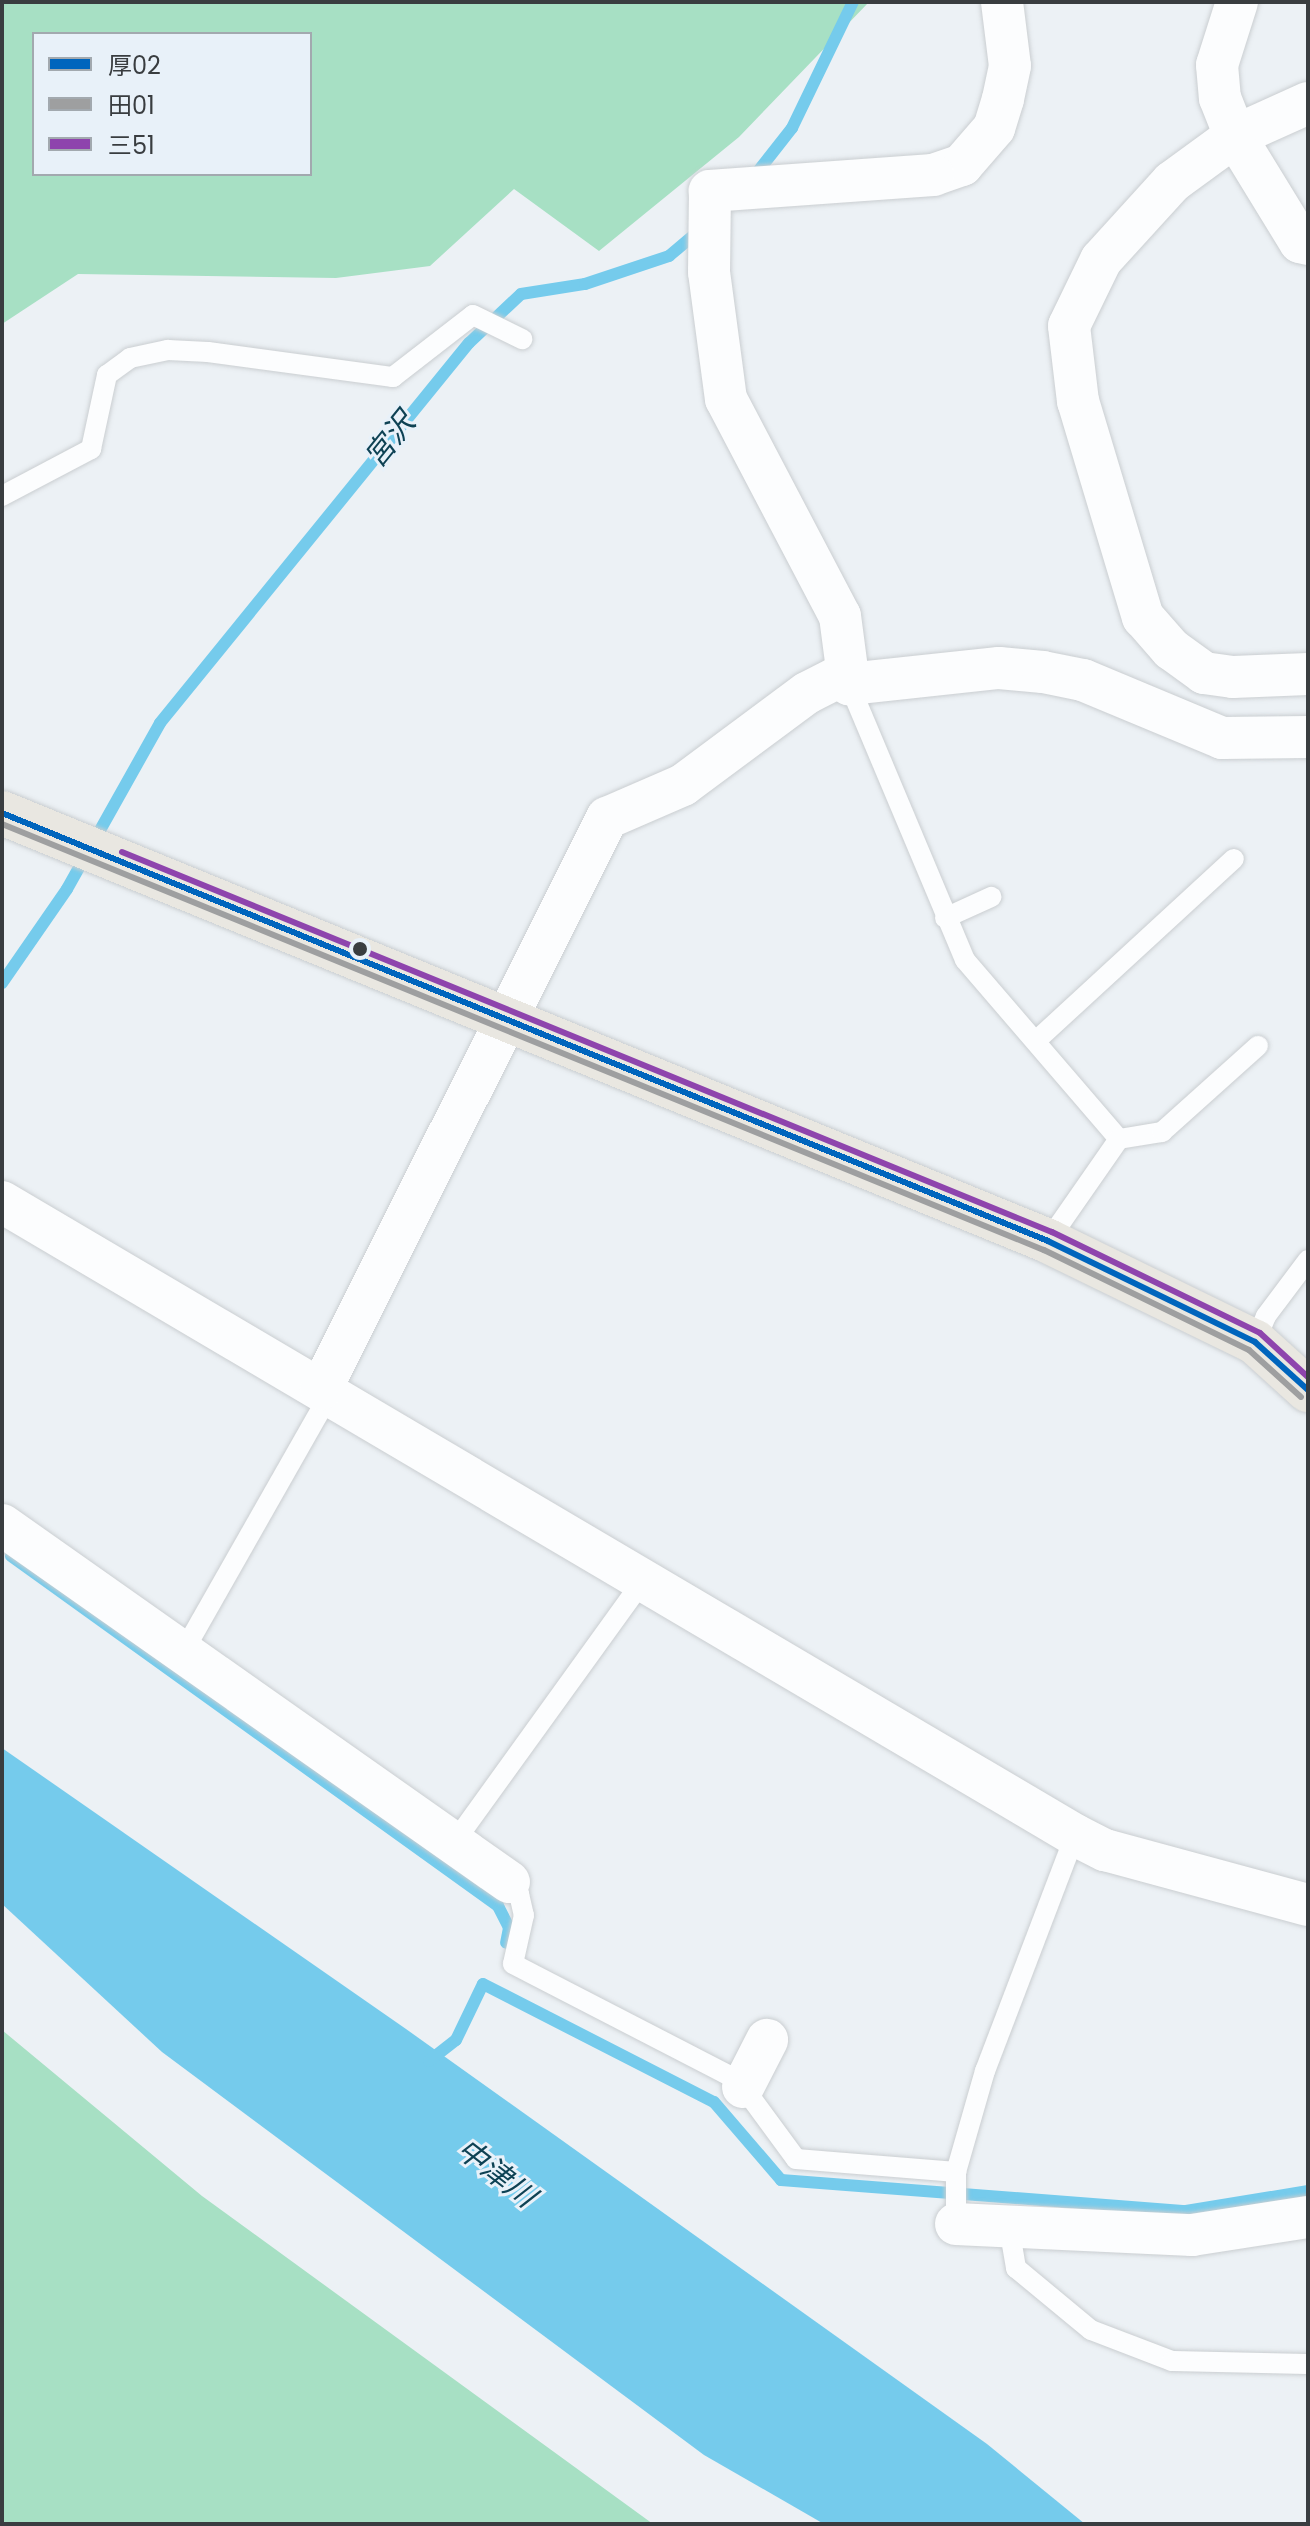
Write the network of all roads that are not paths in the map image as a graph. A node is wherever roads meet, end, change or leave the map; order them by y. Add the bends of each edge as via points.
1 (1002, 2) edge
2 (1237, 2) edge
3 (1308, 103) edge
4 (1235, 136) junction
5 (1308, 244) edge
6 (522, 339) dead end
7 (2, 496) edge
8 (1308, 674) edge
9 (847, 678) junction
10 (1308, 737) edge
11 (2, 813) edge
12 (1234, 859) dead end
13 (991, 897) dead end
14 (945, 918) junction
15 (507, 1018) junction
16 (1038, 1039) junction
17 (1258, 1046) dead end
18 (1119, 1139) junction
19 (5, 1212) edge
20 (1048, 1241) junction
21 (1308, 1260) edge
22 (1255, 1342) junction
23 (1308, 1390) edge
24 (326, 1391) junction
25 (2, 1525) edge
26 (646, 1585) junction
27 (182, 1654) junction
28 (1075, 1835) junction
29 (453, 1844) junction
30 (509, 1882) joint
31 (1308, 1905) edge
32 (767, 2040) dead end
33 (743, 2087) junction
34 (956, 2172) junction
35 (1308, 2217) edge
36 (956, 2224) joint
37 (1009, 2227) junction
38 (1308, 2364) edge

1 - 9 street via 1010,66 1003,99 994,128 962,165 933,175 710,191 709,272 726,399 804,557 840,616
2 - 4 street via 1217,65 1220,98
3 - 4 street
4 - 5 street via 1300,242
4 - 8 street via 1172,182 1101,260 1069,326 1069,351 1078,401 1143,617 1171,649 1204,673
6 - 7 lane via 473,315 393,377 208,352 168,350 130,358 107,375 91,449
9 - 10 street via 999,668 1043,672 1083,680 1222,738
9 - 14 lane
9 - 15 street via 807,693 683,785 607,818
11 - 15 main road
12 - 16 lane
13 - 14 lane
14 - 16 lane via 965,960
15 - 20 main road
15 - 24 street
16 - 18 lane
17 - 18 lane via 1162,1132
18 - 20 lane
19 - 24 street
20 - 22 main road
21 - 22 lane via 1266,1316
22 - 23 main road
24 - 26 street
24 - 27 lane
25 - 27 street
26 - 28 street
26 - 29 lane via 634,1593
27 - 29 street
28 - 31 street via 1105,1850
28 - 34 lane via 985,2071
29 - 30 street
30 - 33 lane via 519,1894 524,1915 513,1964
32 - 33 street
33 - 34 lane via 796,2159
34 - 36 lane
35 - 37 street via 1192,2235
36 - 37 street
37 - 38 lane via 1016,2268 1091,2330 1172,2361

